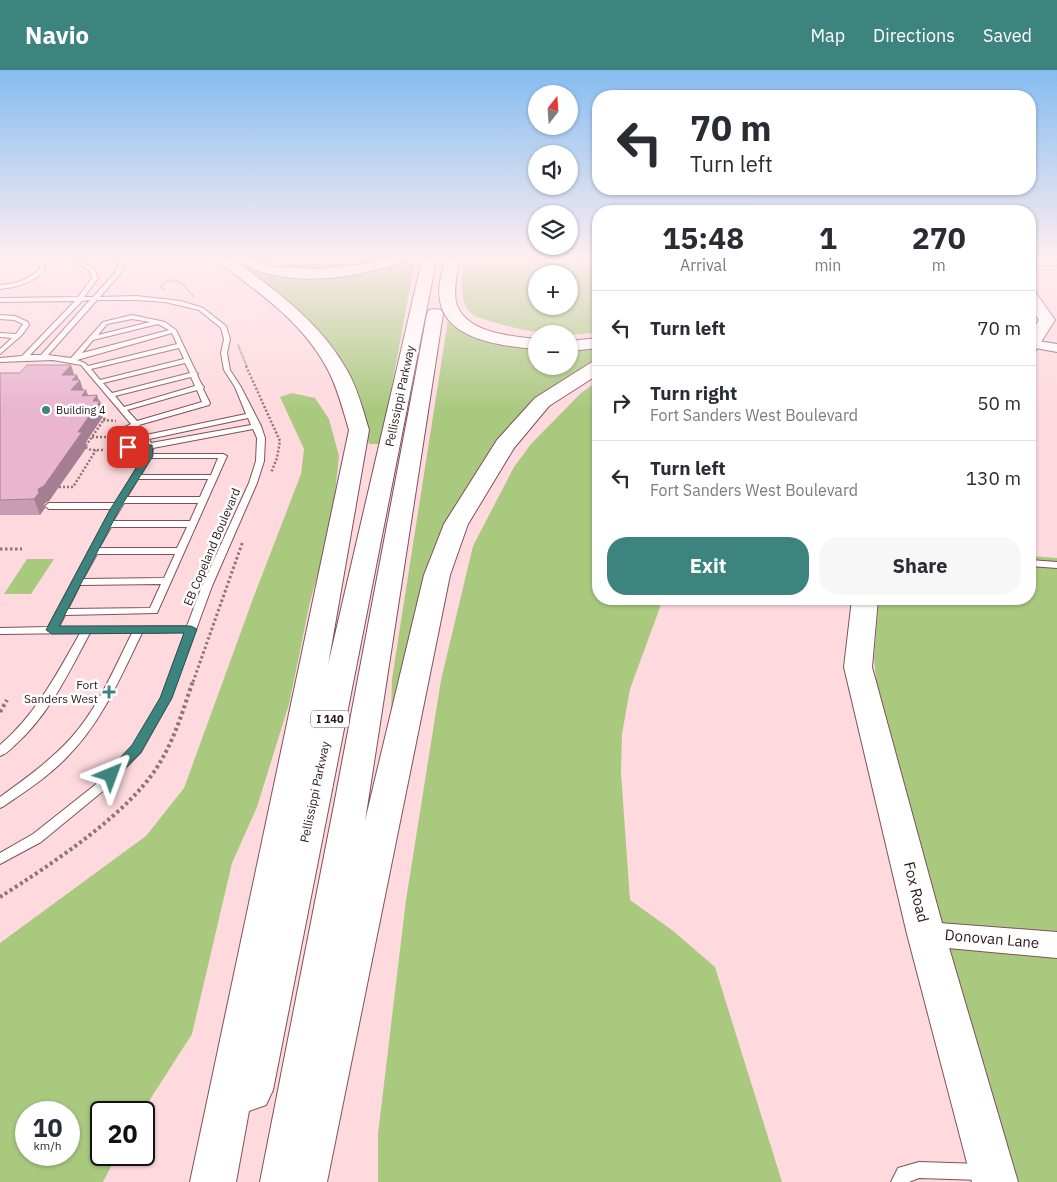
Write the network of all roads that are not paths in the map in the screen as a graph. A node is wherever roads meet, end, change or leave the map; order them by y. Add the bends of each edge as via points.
1 (72, 308) edge
2 (89, 308) edge
3 (197, 308) edge
4 (288, 308) edge
5 (419, 308) edge
6 (437, 308) edge
7 (451, 308) edge
8 (1036, 308) edge
9 (0, 317) edge
10 (158, 322) junction
11 (174, 331) junction
12 (0, 334) edge
13 (18, 336) junction
14 (1036, 336) edge
15 (91, 339) junction
16 (528, 343) edge
17 (592, 344) edge
18 (181, 345) junction
19 (578, 345) edge
20 (1036, 345) edge
21 (1057, 348) edge
22 (0, 352) edge
23 (24, 358) junction
24 (42, 358) junction
25 (74, 358) junction
26 (0, 360) edge
27 (188, 360) junction
28 (86, 368) junction
29 (592, 370) edge
30 (195, 374) junction
31 (99, 382) junction
32 (201, 387) junction
33 (111, 396) junction
34 (123, 409) junction
35 (251, 415) junction
36 (135, 424) junction
37 (257, 426) junction
38 (145, 438) junction
39 (149, 451) junction
40 (135, 477) junction
41 (214, 477) junction
42 (204, 500) junction
43 (119, 503) junction
44 (49, 506) dead end
45 (108, 524) junction
46 (193, 524) junction
47 (93, 551) junction
48 (182, 551) junction
49 (1036, 563) edge
50 (1057, 565) edge
51 (168, 581) junction
52 (77, 582) junction
53 (864, 605) edge
54 (62, 612) junction
55 (191, 629) junction
56 (52, 630) junction
57 (87, 630) junction
58 (138, 630) junction
59 (0, 631) edge
60 (0, 752) edge
61 (0, 803) edge
62 (0, 860) edge
63 (926, 934) junction
64 (1057, 944) edge
65 (993, 1177) edge
66 (213, 1182) edge
67 (232, 1182) edge
68 (283, 1182) edge
69 (304, 1182) edge
70 (900, 1182) edge

1 - 23 lane
2 - 24 lane
3 - 35 lane, EB Copeland Boulevard via 224,327 227,370
4 - 66 main road via 325,347 338,367 354,407 359,430
5 - 67 main road, Pellissippi Parkway / I 140
6 - 68 main road, Pellissippi Parkway / I 140
7 - 16 main road via 462,322 479,332 503,340
8 - 14 main road via 1047,320
9 - 13 lane via 26,323
10 - 11 lane
10 - 15 lane
10 - 15 lane via 132,317 105,323
11 - 18 lane
11 - 25 lane
12 - 13 lane
13 - 22 lane
15 - 25 lane
17 - 19 main road
18 - 27 lane
18 - 28 lane
20 - 21 street
23 - 24 lane
23 - 26 lane
24 - 25 lane
25 - 28 lane
27 - 30 lane
27 - 31 lane
28 - 31 lane
29 - 69 main road via 542,402 505,445 456,524 437,575
30 - 32 lane
30 - 33 lane
31 - 33 lane
32 - 34 lane
32 - 36 lane via 206,403
33 - 34 lane
34 - 36 lane
35 - 37 lane, EB Copeland Boulevard
35 - 38 lane
36 - 38 lane
36 - 39 lane via 126,430 117,447
37 - 39 lane
37 - 55 lane, EB Copeland Boulevard via 261,438 260,461 253,483
38 - 39 lane
39 - 40 lane
39 - 41 lane via 223,456
40 - 41 lane
40 - 43 lane
41 - 42 lane
42 - 43 lane
42 - 46 lane
43 - 44 lane
43 - 45 lane
45 - 46 lane
45 - 47 lane
46 - 48 lane
47 - 48 lane
47 - 52 lane
48 - 51 lane
49 - 50 lane
51 - 52 lane
51 - 54 lane via 154,611
52 - 54 lane
53 - 63 main road, Fox Road via 858,667
54 - 56 lane
55 - 58 lane
55 - 62 lane, EB Copeland Boulevard via 166,698 137,749 98,788 38,838
56 - 57 lane
56 - 59 lane
57 - 58 lane
57 - 60 lane via 41,712
58 - 61 lane via 109,690 86,727 43,771
63 - 64 street, Donovan Lane
63 - 65 main road, Fox Road
65 - 70 lane via 919,1170 904,1174

